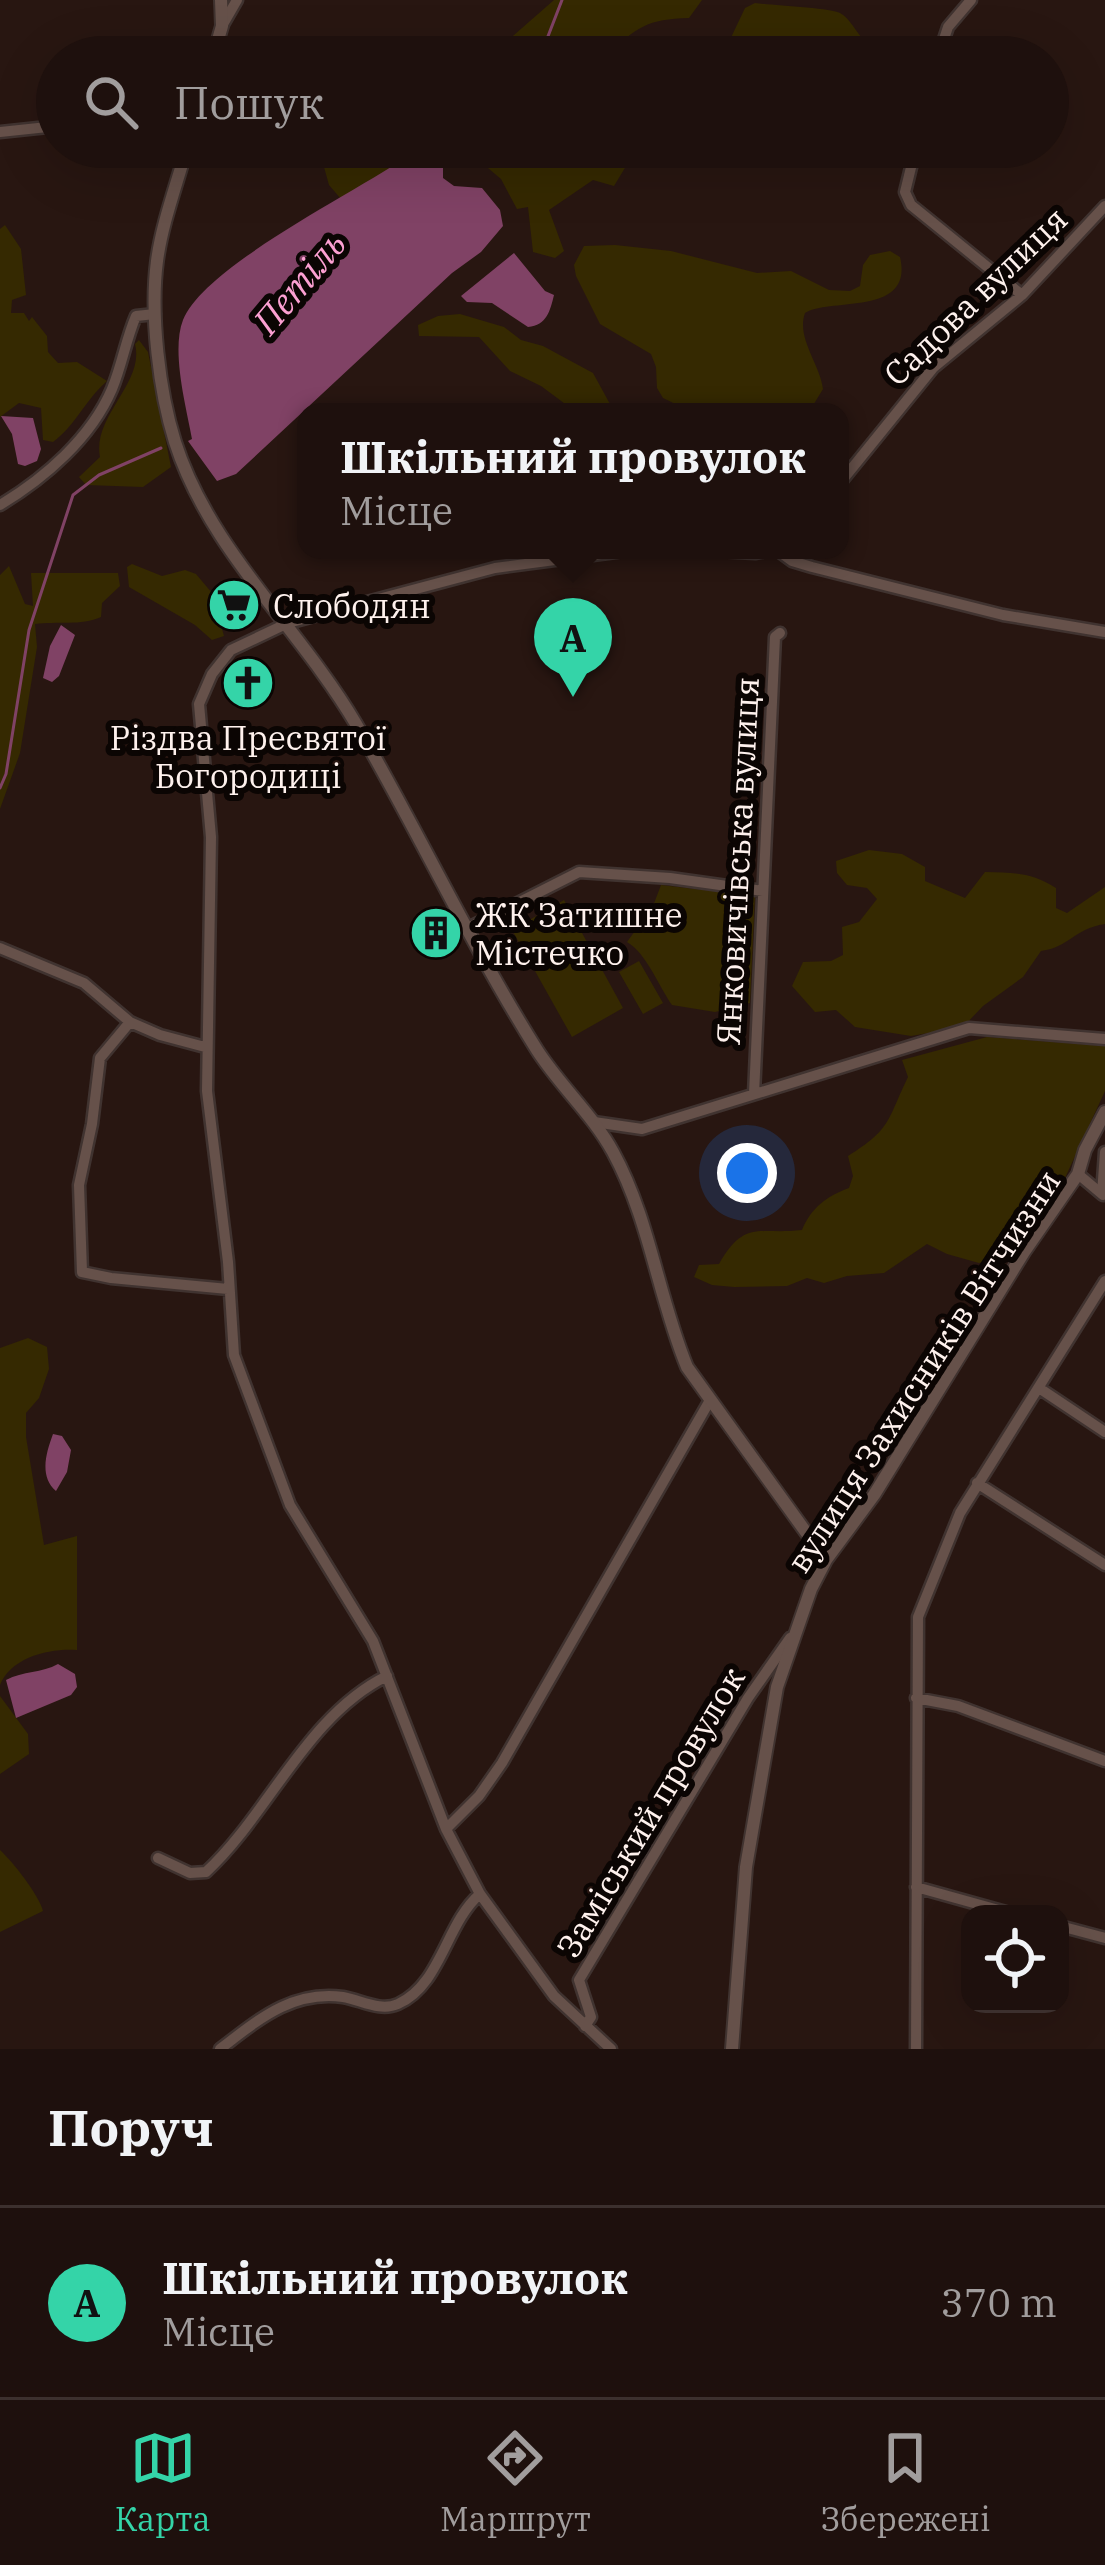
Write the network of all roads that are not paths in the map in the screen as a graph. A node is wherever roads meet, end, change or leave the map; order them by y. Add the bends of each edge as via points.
1 (221, 0) edge
2 (237, 0) edge
3 (971, 0) edge
4 (222, 26) junction
5 (219, 36) edge
6 (945, 36) edge
7 (36, 128) edge
8 (0, 131) edge
9 (182, 168) edge
10 (911, 168) edge
11 (1105, 206) edge
12 (1022, 295) junction
13 (155, 314) junction
14 (849, 472) edge
15 (0, 505) edge
16 (563, 559) edge
17 (788, 559) edge
18 (288, 623) junction
19 (1105, 632) edge
20 (780, 633) dead end
21 (763, 891) junction
22 (469, 928) junction
23 (0, 948) edge
24 (130, 1022) junction
25 (1105, 1040) edge
26 (206, 1047) junction
27 (754, 1094) junction
28 (1105, 1112) edge
29 (594, 1122) junction
30 (1105, 1153) edge
31 (1078, 1174) junction
32 (1104, 1196) edge
33 (1105, 1281) edge
34 (228, 1289) junction
35 (1039, 1388) junction
36 (709, 1402) junction
37 (1105, 1432) edge
38 (977, 1483) junction
39 (826, 1560) junction
40 (1105, 1565) edge
41 (795, 1631) junction
42 (387, 1676) junction
43 (916, 1698) junction
44 (1105, 1761) edge
45 (446, 1829) junction
46 (158, 1858) dead end
47 (916, 1887) junction
48 (480, 1894) junction
49 (981, 1905) edge
50 (1069, 1928) edge
51 (1105, 1938) edge
52 (585, 2026) junction
53 (220, 2049) edge
54 (610, 2049) edge
55 (731, 2049) edge
56 (916, 2049) edge

1 - 4 street
2 - 4 street
3 - 6 street
4 - 5 street
7 - 8 street
9 - 13 street via 157,260
10 - 12 street via 911,205
11 - 12 street, Садова вулиця
12 - 14 street, Садова вулиця via 933,368
13 - 15 street via 136,316 94,422 45,475
13 - 18 street via 176,444 233,559
16 - 18 street via 495,568
17 - 19 street via 1003,615
18 - 22 street via 355,723
18 - 26 street via 231,650 199,704 211,837
20 - 21 street, Янковичівська вулиця
21 - 22 street via 579,872
21 - 27 street, Янковичівська вулиця
22 - 29 street via 539,1053
23 - 24 street via 84,983
24 - 26 street
24 - 34 street via 100,1058 79,1185 82,1272
25 - 27 street via 969,1028
26 - 34 street
27 - 29 street via 643,1130
28 - 31 street
29 - 36 street via 650,1241 673,1334
30 - 32 street
31 - 32 street, вулиця Захисників Вітчизни
31 - 39 street, вулиця Захисників Вітчизни
33 - 35 street
34 - 42 street via 234,1355 263,1441
35 - 37 street
35 - 38 street
36 - 39 street
36 - 45 street via 502,1763
38 - 40 street
38 - 43 street via 918,1617
39 - 41 street, вулиця Захисників Вітчизни
41 - 52 street, Заміський провулок via 579,1980 591,2017
41 - 55 street, вулиця Захисників Вітчизни via 777,1687 746,1867
42 - 45 street
42 - 46 street via 349,1702 206,1872 190,1874
43 - 44 street
43 - 47 street
45 - 48 street
47 - 49 street
47 - 56 street
48 - 52 street
48 - 53 street via 430,1972 398,2004 342,1997 284,2003
50 - 51 street
52 - 54 street

